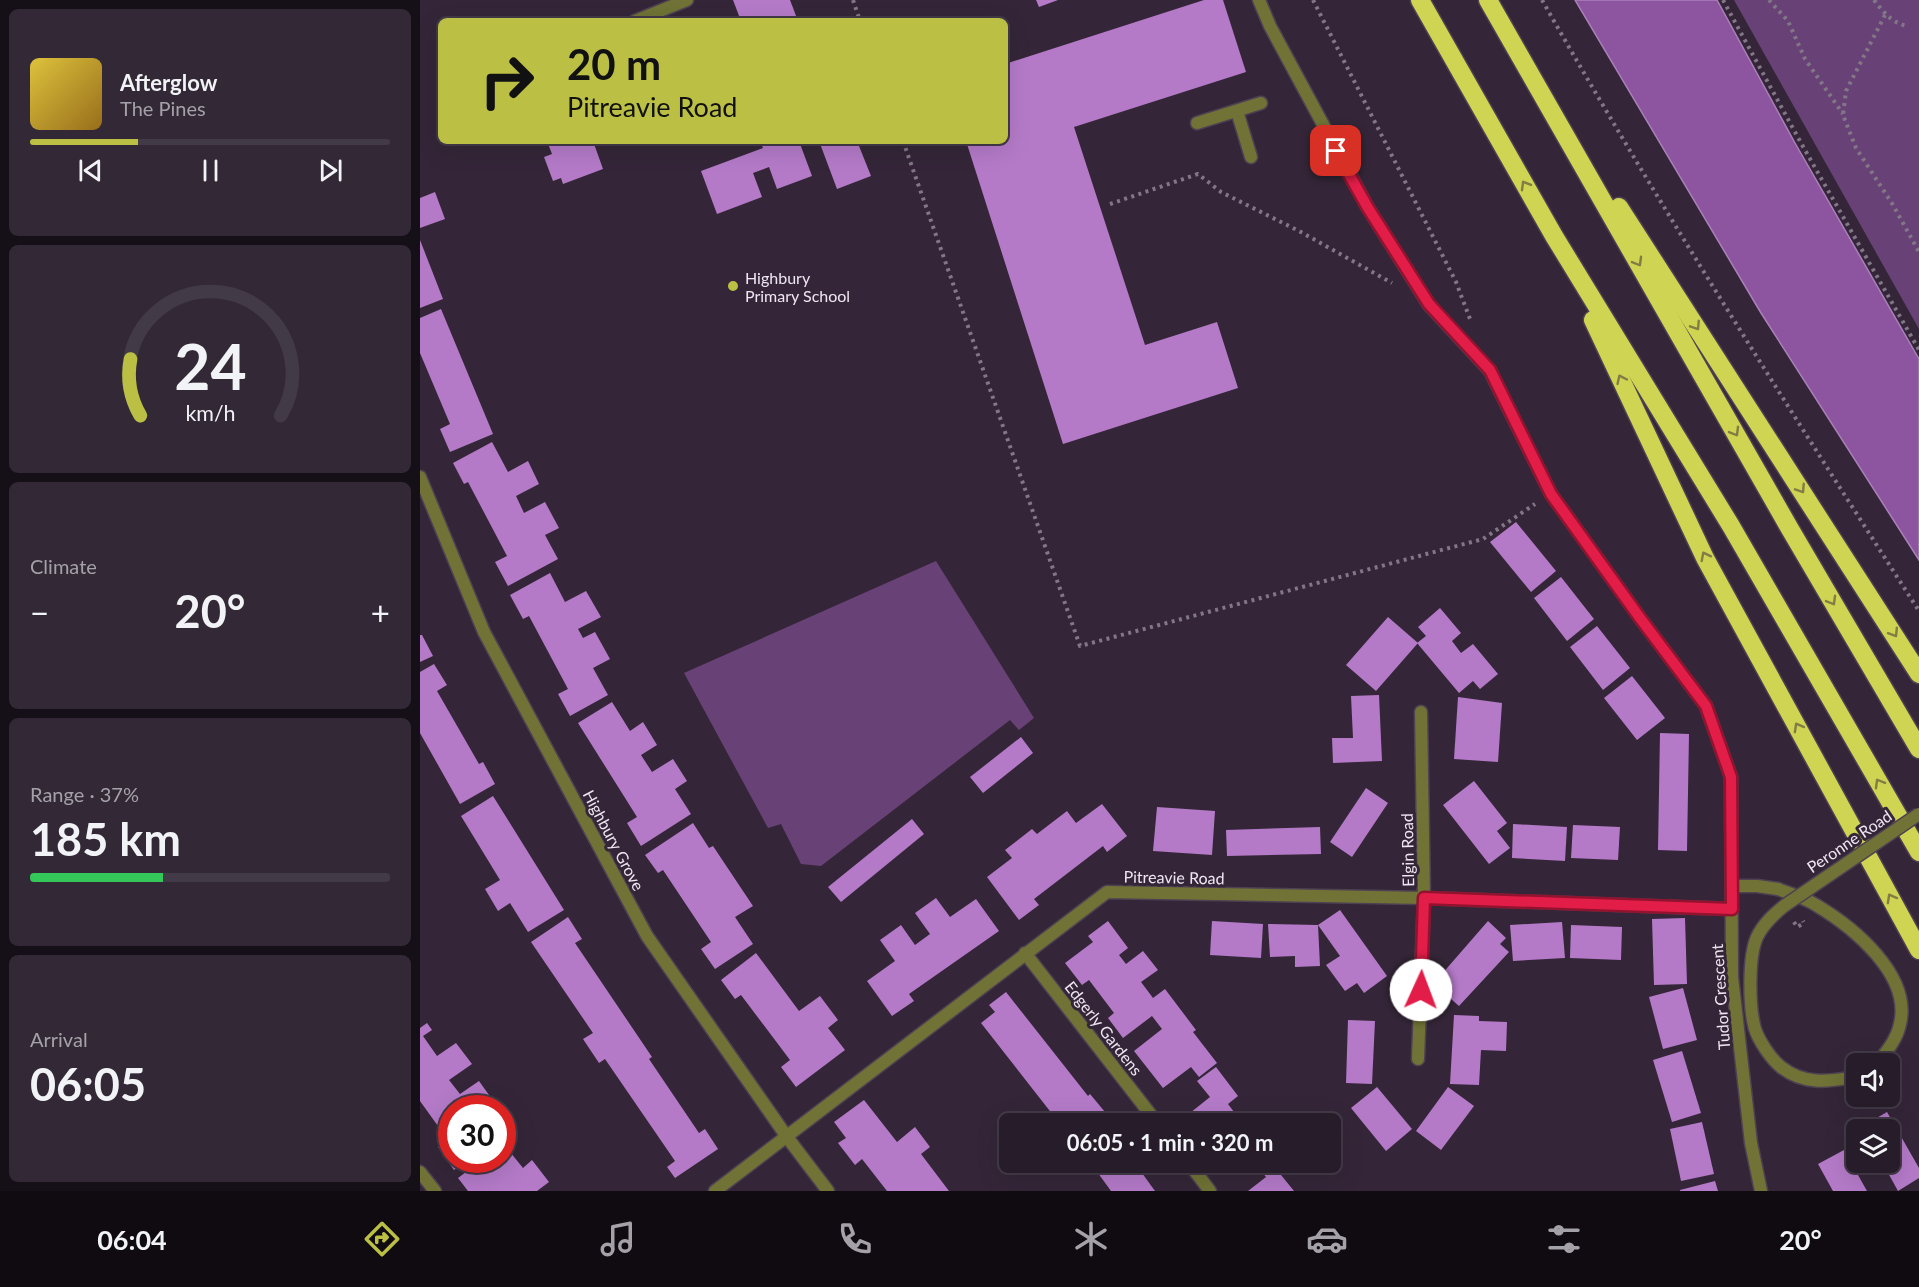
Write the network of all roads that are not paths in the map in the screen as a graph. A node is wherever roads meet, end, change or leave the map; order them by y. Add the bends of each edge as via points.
1 (687, 0) edge
2 (1259, 0) edge
3 (1420, 0) edge
4 (1488, 0) edge
5 (642, 18) edge
6 (1505, 29) junction
7 (1261, 103) dead end
8 (1237, 111) junction
9 (1197, 123) dead end
10 (1251, 157) dead end
11 (1554, 236) junction
12 (420, 477) edge
13 (1919, 674) edge
14 (1421, 712) dead end
15 (1919, 749) edge
16 (1919, 814) edge
17 (1919, 852) edge
18 (1733, 886) junction
19 (1424, 898) junction
20 (1732, 909) junction
21 (1919, 950) edge
22 (1025, 953) junction
23 (1885, 1053) edge
24 (1418, 1059) dead end
25 (1846, 1079) edge
26 (1149, 1113) edge
27 (787, 1137) junction
28 (420, 1172) edge
29 (1196, 1173) edge
30 (435, 1191) edge
31 (715, 1191) edge
32 (828, 1191) edge
33 (1210, 1191) edge
34 (1761, 1191) edge

1 - 5 street
2 - 18 street, Tudor Crescent via 1368,208 1429,304 1490,370 1551,494 1706,706 1731,777
11 -> 3 highway
4 - 6 highway
6 -> 13 highway
6 -> 15 highway
7 - 8 street
8 - 9 street
8 - 10 street
17 -> 11 highway via 1731,526
21 -> 11 highway via 1705,558
12 - 27 street, Highbury Grove via 484,632 646,936
14 - 19 street, Elgin Road
16 - 25 street, Peronne Road, bridge via 1784,906 1765,925 1753,951 1751,996 1755,1030 1769,1053 1782,1067 1813,1080
18 - 20 street, Tudor Crescent
18 - 23 street via 1778,889 1815,905 1870,946 1885,966 1902,1004 1901,1022
19 - 20 street, Pitreavie Road
19 - 22 street, Pitreavie Road via 1107,892
19 - 24 street, Elgin Road
20 - 34 street, Tudor Crescent via 1732,977 1751,1143
22 - 26 street, Edgerly Gardens
22 - 27 street, Pitreavie Road
27 - 31 street, Pitreavie Road
27 - 32 street, Highbury Grove
28 - 30 street
29 - 33 street

